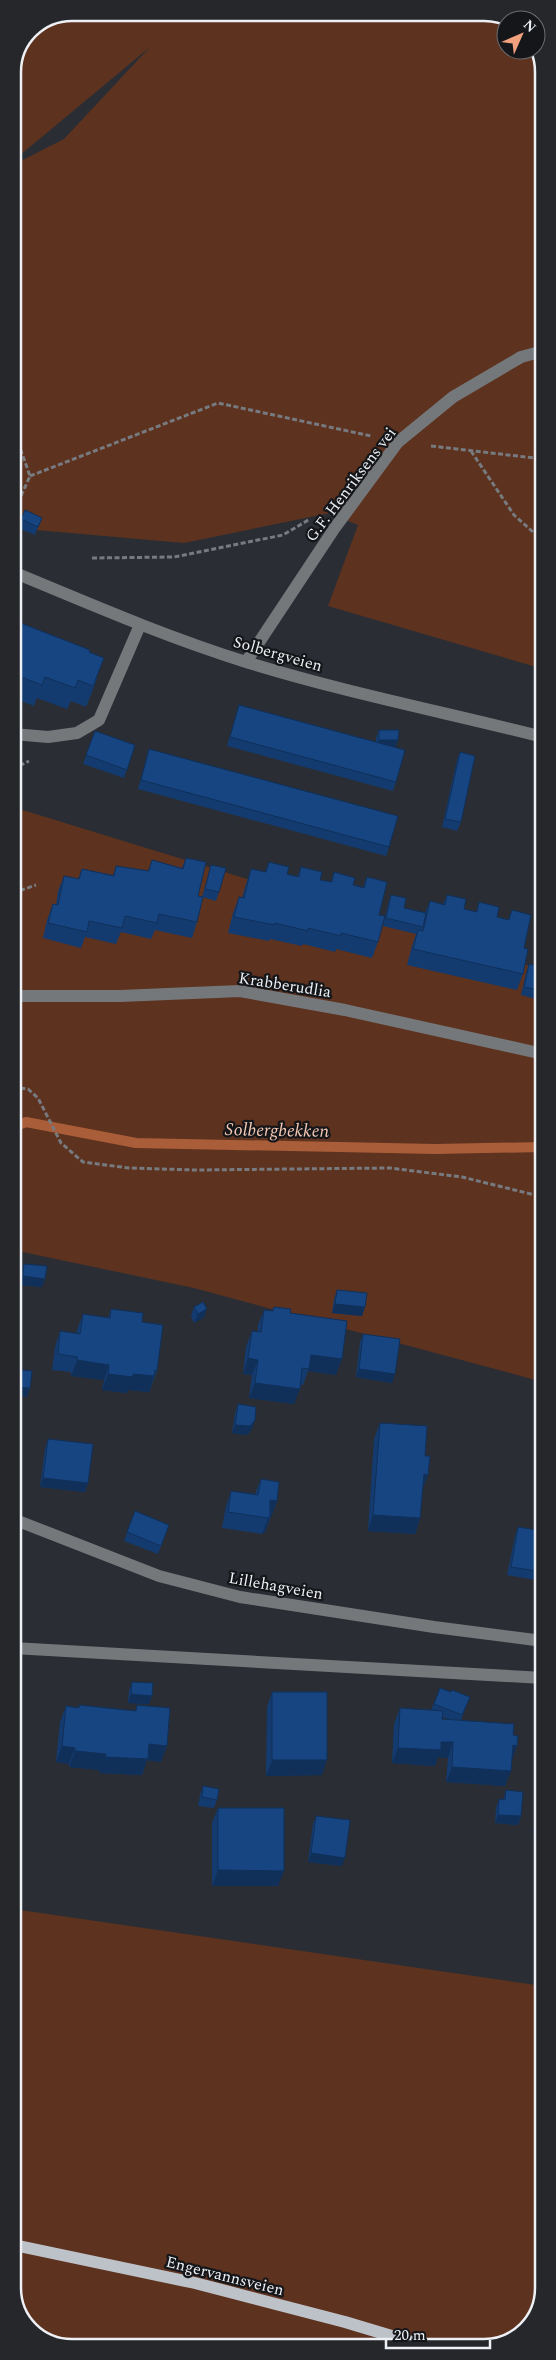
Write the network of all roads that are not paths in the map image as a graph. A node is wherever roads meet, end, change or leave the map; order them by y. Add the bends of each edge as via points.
1 (535, 353) edge
2 (21, 575) edge
3 (140, 625) junction
4 (246, 662) junction
5 (21, 735) edge
6 (535, 735) edge
7 (21, 996) edge
8 (535, 1052) edge
9 (21, 1522) edge
10 (535, 1640) edge
11 (21, 1648) edge
12 (535, 1678) edge
13 (21, 2246) edge
14 (402, 2339) edge

1 - 4 street, G.F. Henriksens vei via 521,357 453,397 398,442 334,529
2 - 3 street, Solbergveien
3 - 4 street, Solbergveien
3 - 5 street via 99,720 77,732 48,737
4 - 6 street, Solbergveien
7 - 8 street, Krabberudlia via 240,991 336,1008
9 - 10 street, Lillehagveien via 159,1576 240,1597 434,1628
11 - 12 street
13 - 14 main road, Engervannsveien via 195,2283

